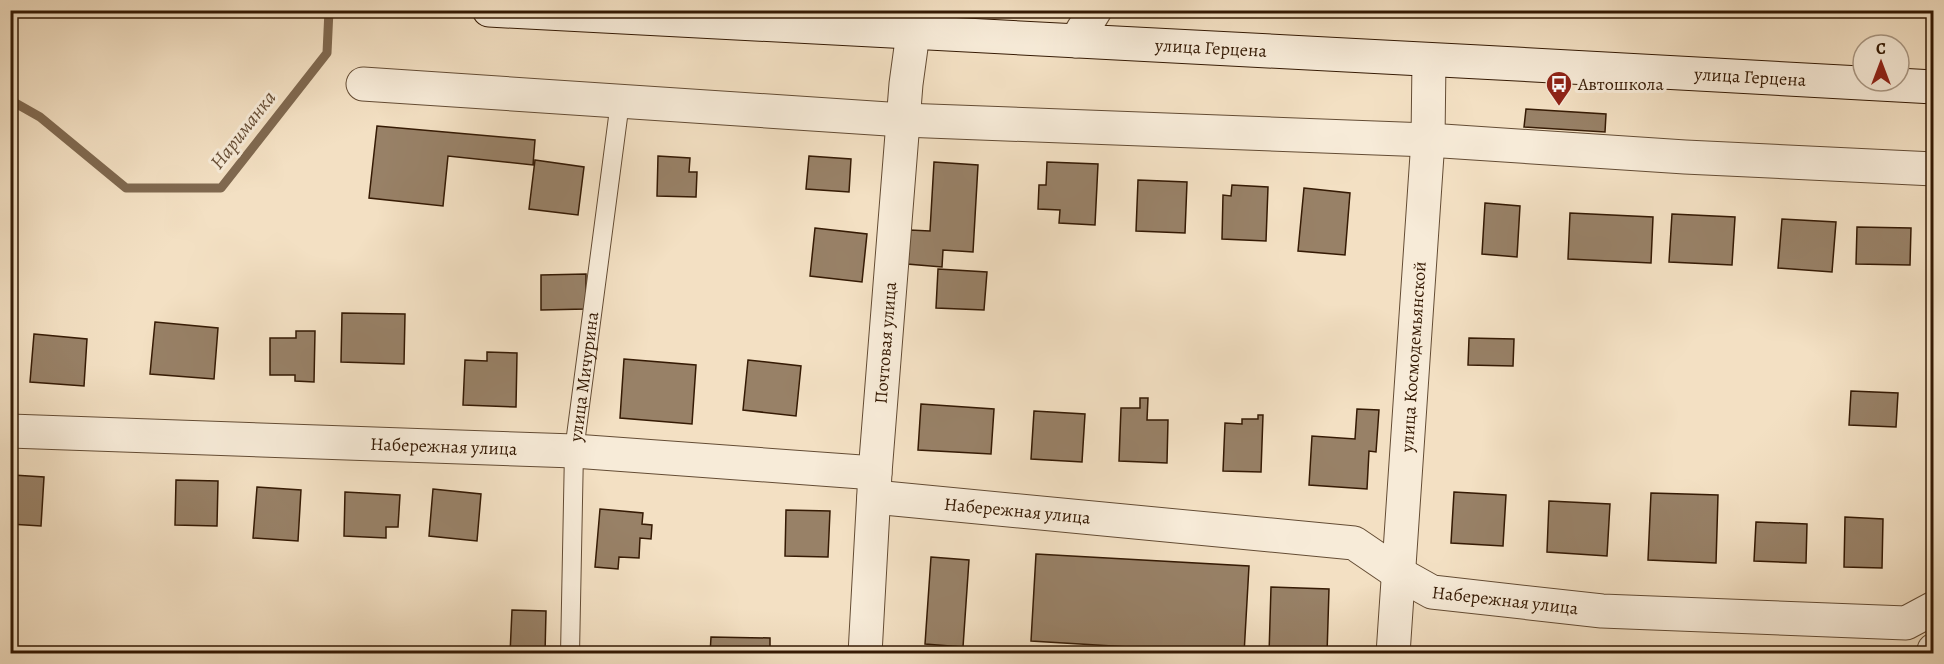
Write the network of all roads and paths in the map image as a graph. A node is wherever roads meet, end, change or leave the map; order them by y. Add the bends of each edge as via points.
1 (489, 10) edge
2 (1095, 10) edge
3 (913, 33) junction
4 (1076, 40) junction
5 (1429, 60) junction
6 (363, 84) dead end
7 (1934, 87) edge
8 (620, 102) junction
9 (903, 120) junction
10 (1428, 140) junction
11 (1931, 172) edge
12 (10, 431) edge
13 (574, 450) junction
14 (874, 485) junction
15 (1398, 573) junction
16 (1934, 608) edge
17 (570, 654) edge
18 (865, 654) edge
19 (1393, 654) edge

1 - 3 street, улица Герцена
2 - 4 street
3 - 4 street, улица Герцена
3 - 9 street, Почтовая улица
4 - 5 street, улица Герцена
5 - 7 street, улица Герцена
5 - 10 street, улица Космодемьянской
6 - 8 street
8 - 9 street
8 - 13 lane, улица Мичурина
9 - 10 street
9 - 14 street, Почтовая улица
10 - 11 street
10 - 15 street, улица Космодемьянской
12 - 13 street, Набережная улица
13 - 14 street, Набережная улица
13 - 17 lane, улица Мичурина
14 - 15 street, Набережная улица via 1354,543
14 - 18 street, Почтовая улица
15 - 16 street, Набережная улица via 1432,592 1602,611 1906,623
15 - 19 street, улица Космодемьянской

